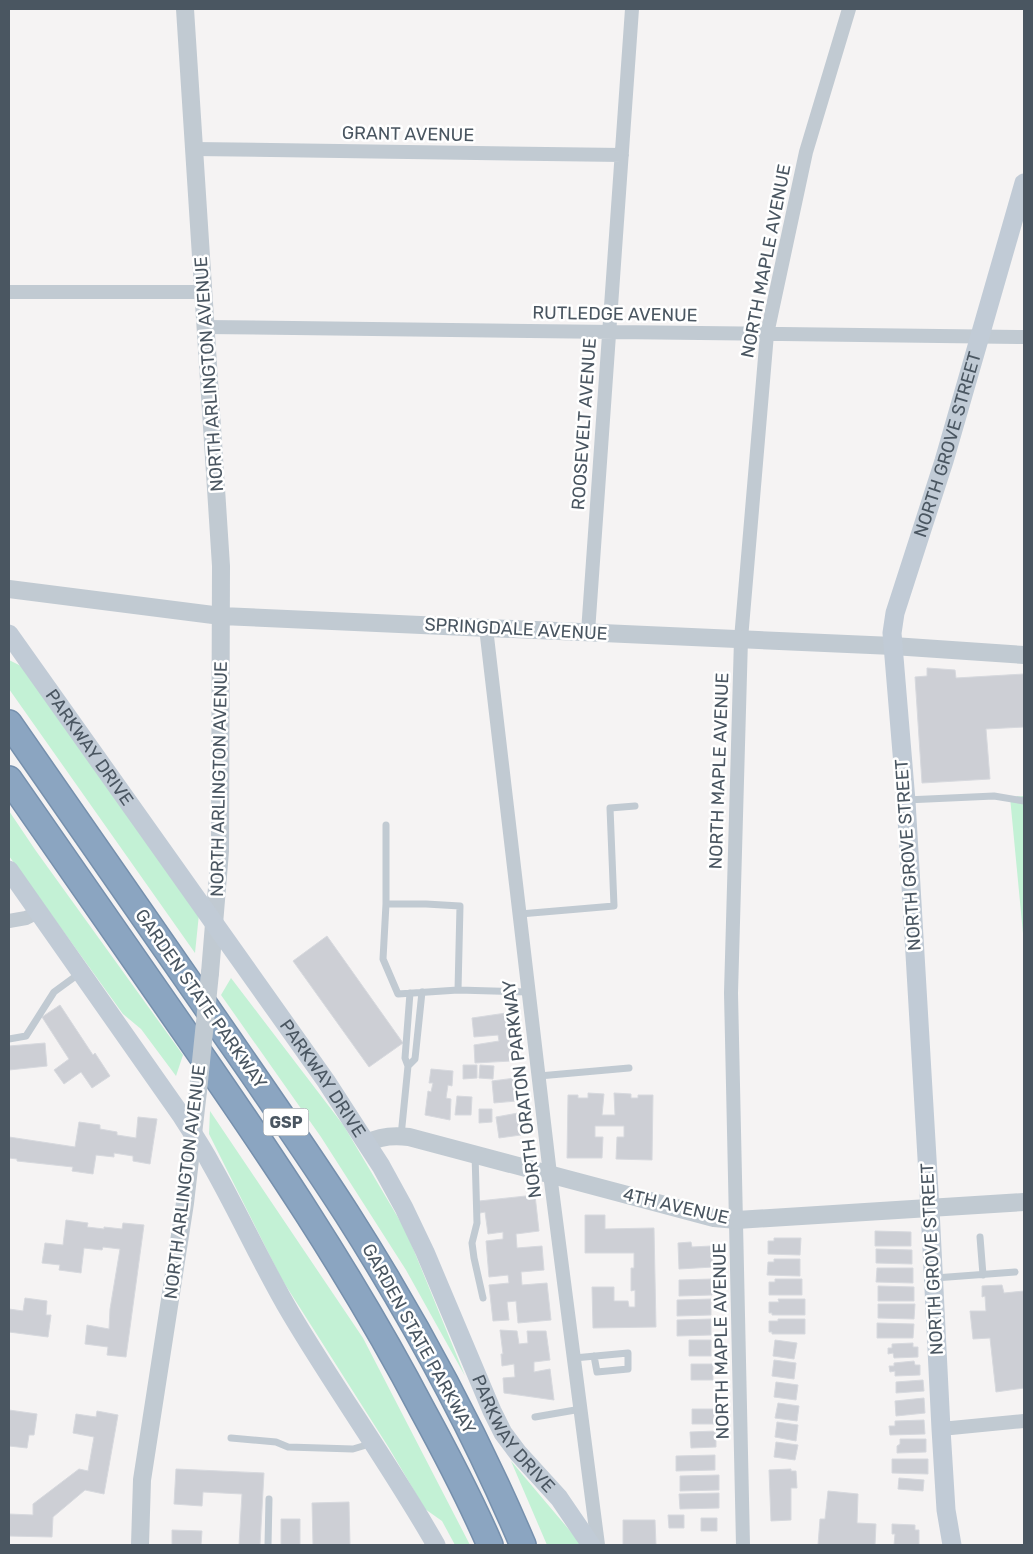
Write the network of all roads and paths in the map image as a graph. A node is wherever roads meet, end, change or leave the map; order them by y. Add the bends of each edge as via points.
1 (185, 9) edge
2 (632, 9) edge
3 (849, 9) edge
4 (194, 149) junction
5 (622, 155) junction
6 (1024, 183) edge
7 (1019, 217) edge
8 (9, 292) edge
9 (203, 292) junction
10 (206, 327) junction
11 (609, 333) junction
12 (767, 334) junction
13 (981, 336) junction
14 (1024, 337) edge
15 (9, 589) edge
16 (221, 616) junction
17 (486, 628) junction
18 (588, 632) junction
19 (9, 634) edge
20 (741, 639) junction
21 (893, 646) junction
22 (1024, 654) edge
23 (9, 723) edge
24 (9, 779) edge
25 (906, 800) junction
26 (1024, 801) edge
27 (635, 806) dead end
28 (386, 825) dead end
29 (9, 870) edge
30 (386, 904) junction
31 (38, 912) junction
32 (520, 914) junction
33 (9, 921) edge
34 (215, 926) junction
35 (81, 972) junction
36 (458, 990) junction
37 (422, 992) junction
38 (529, 992) junction
39 (410, 993) junction
40 (9, 1040) edge
41 (408, 1066) junction
42 (629, 1068) dead end
43 (539, 1076) junction
44 (193, 1135) junction
45 (401, 1136) junction
46 (367, 1143) junction
47 (475, 1154) junction
48 (550, 1174) junction
49 (1024, 1202) edge
50 (930, 1209) junction
51 (737, 1220) junction
52 (980, 1237) dead end
53 (1015, 1272) dead end
54 (983, 1275) junction
55 (934, 1278) junction
56 (483, 1298) dead end
57 (594, 1356) junction
58 (574, 1358) junction
59 (581, 1409) junction
60 (535, 1417) dead end
61 (1024, 1422) edge
62 (941, 1429) junction
63 (231, 1438) dead end
64 (373, 1443) junction
65 (269, 1499) dead end
66 (140, 1545) edge
67 (268, 1545) edge
68 (436, 1545) edge
69 (490, 1545) edge
70 (523, 1545) edge
71 (592, 1545) edge
72 (598, 1545) edge
73 (743, 1545) edge
74 (952, 1545) edge

1 - 4 street, NORTH ARLINGTON AVENUE
2 - 5 street, ROOSEVELT AVENUE
3 - 12 street, NORTH MAPLE AVENUE via 806,152
4 - 5 street, GRANT AVENUE
4 - 9 street, NORTH ARLINGTON AVENUE
5 - 11 street, ROOSEVELT AVENUE
6 - 7 main road, NORTH GROVE STREET
7 - 13 main road, NORTH GROVE STREET
8 - 9 street
9 - 10 street, NORTH ARLINGTON AVENUE
10 - 11 street, RUTLEDGE AVENUE
10 - 16 street, NORTH ARLINGTON AVENUE via 220,543
11 - 12 street, RUTLEDGE AVENUE
11 - 18 street, ROOSEVELT AVENUE
12 - 13 street, RUTLEDGE AVENUE
12 - 20 street, NORTH MAPLE AVENUE
13 - 14 street, RUTLEDGE AVENUE
13 - 21 main road, NORTH GROVE STREET via 895,613
15 - 16 street, SPRINGDALE AVENUE
16 - 17 street, SPRINGDALE AVENUE
16 - 34 street, NORTH ARLINGTON AVENUE via 220,851
17 - 18 street, SPRINGDALE AVENUE
17 - 32 street, NORTH ORATON PARKWAY
18 - 20 street, SPRINGDALE AVENUE
19 - 34 main road, PARKWAY DRIVE
20 - 21 street, SPRINGDALE AVENUE
20 - 51 street, NORTH MAPLE AVENUE via 731,982
21 - 22 street, SPRINGDALE AVENUE
21 - 25 main road, NORTH GROVE STREET
23 - 70 highway, GARDEN STATE PARKWAY / GSP via 355,1226 454,1399
24 - 69 highway, GARDEN STATE PARKWAY / GSP via 320,1231 409,1384
25 - 26 lane via 994,796
25 - 50 main road, NORTH GROVE STREET
27 - 32 lane via 610,808 614,906
28 - 30 lane
29 - 31 main road
30 - 36 lane via 460,906
30 - 39 lane via 383,959 398,994
31 - 33 street
31 - 35 main road
32 - 38 street, NORTH ORATON PARKWAY
34 - 44 street, NORTH ARLINGTON AVENUE, bridge
34 - 46 main road, PARKWAY DRIVE
35 - 40 lane via 54,992 26,1036
35 - 44 main road
36 - 37 lane
36 - 38 lane
37 - 39 lane
37 - 41 lane via 415,1059
38 - 43 street, NORTH ORATON PARKWAY
39 - 41 lane via 405,1058
41 - 45 lane
42 - 43 lane
43 - 48 street, NORTH ORATON PARKWAY
44 - 64 main road via 287,1307
44 - 66 street, NORTH ARLINGTON AVENUE via 186,1203 144,1464
45 - 46 street, 4TH AVENUE via 383,1137
45 - 47 street, 4TH AVENUE
46 - 71 main road, PARKWAY DRIVE via 411,1223 503,1433 559,1498
47 - 48 street, 4TH AVENUE
47 - 56 lane via 477,1223 472,1243
48 - 51 street, 4TH AVENUE via 714,1218
48 - 58 street, NORTH ORATON PARKWAY
49 - 50 street, 4TH AVENUE
50 - 51 street, 4TH AVENUE
50 - 55 main road, NORTH GROVE STREET
51 - 73 street, NORTH MAPLE AVENUE
52 - 54 lane
53 - 54 lane
54 - 55 lane
55 - 62 main road, NORTH GROVE STREET
57 - 57 lane via 628,1353 628,1369 597,1372
57 - 58 lane
58 - 59 street, NORTH ORATON PARKWAY
59 - 60 lane
59 - 72 street, NORTH ORATON PARKWAY
61 - 62 street
62 - 74 main road, NORTH GROVE STREET via 946,1510
63 - 64 lane via 276,1442 288,1448 353,1449
64 - 68 main road
65 - 67 lane

